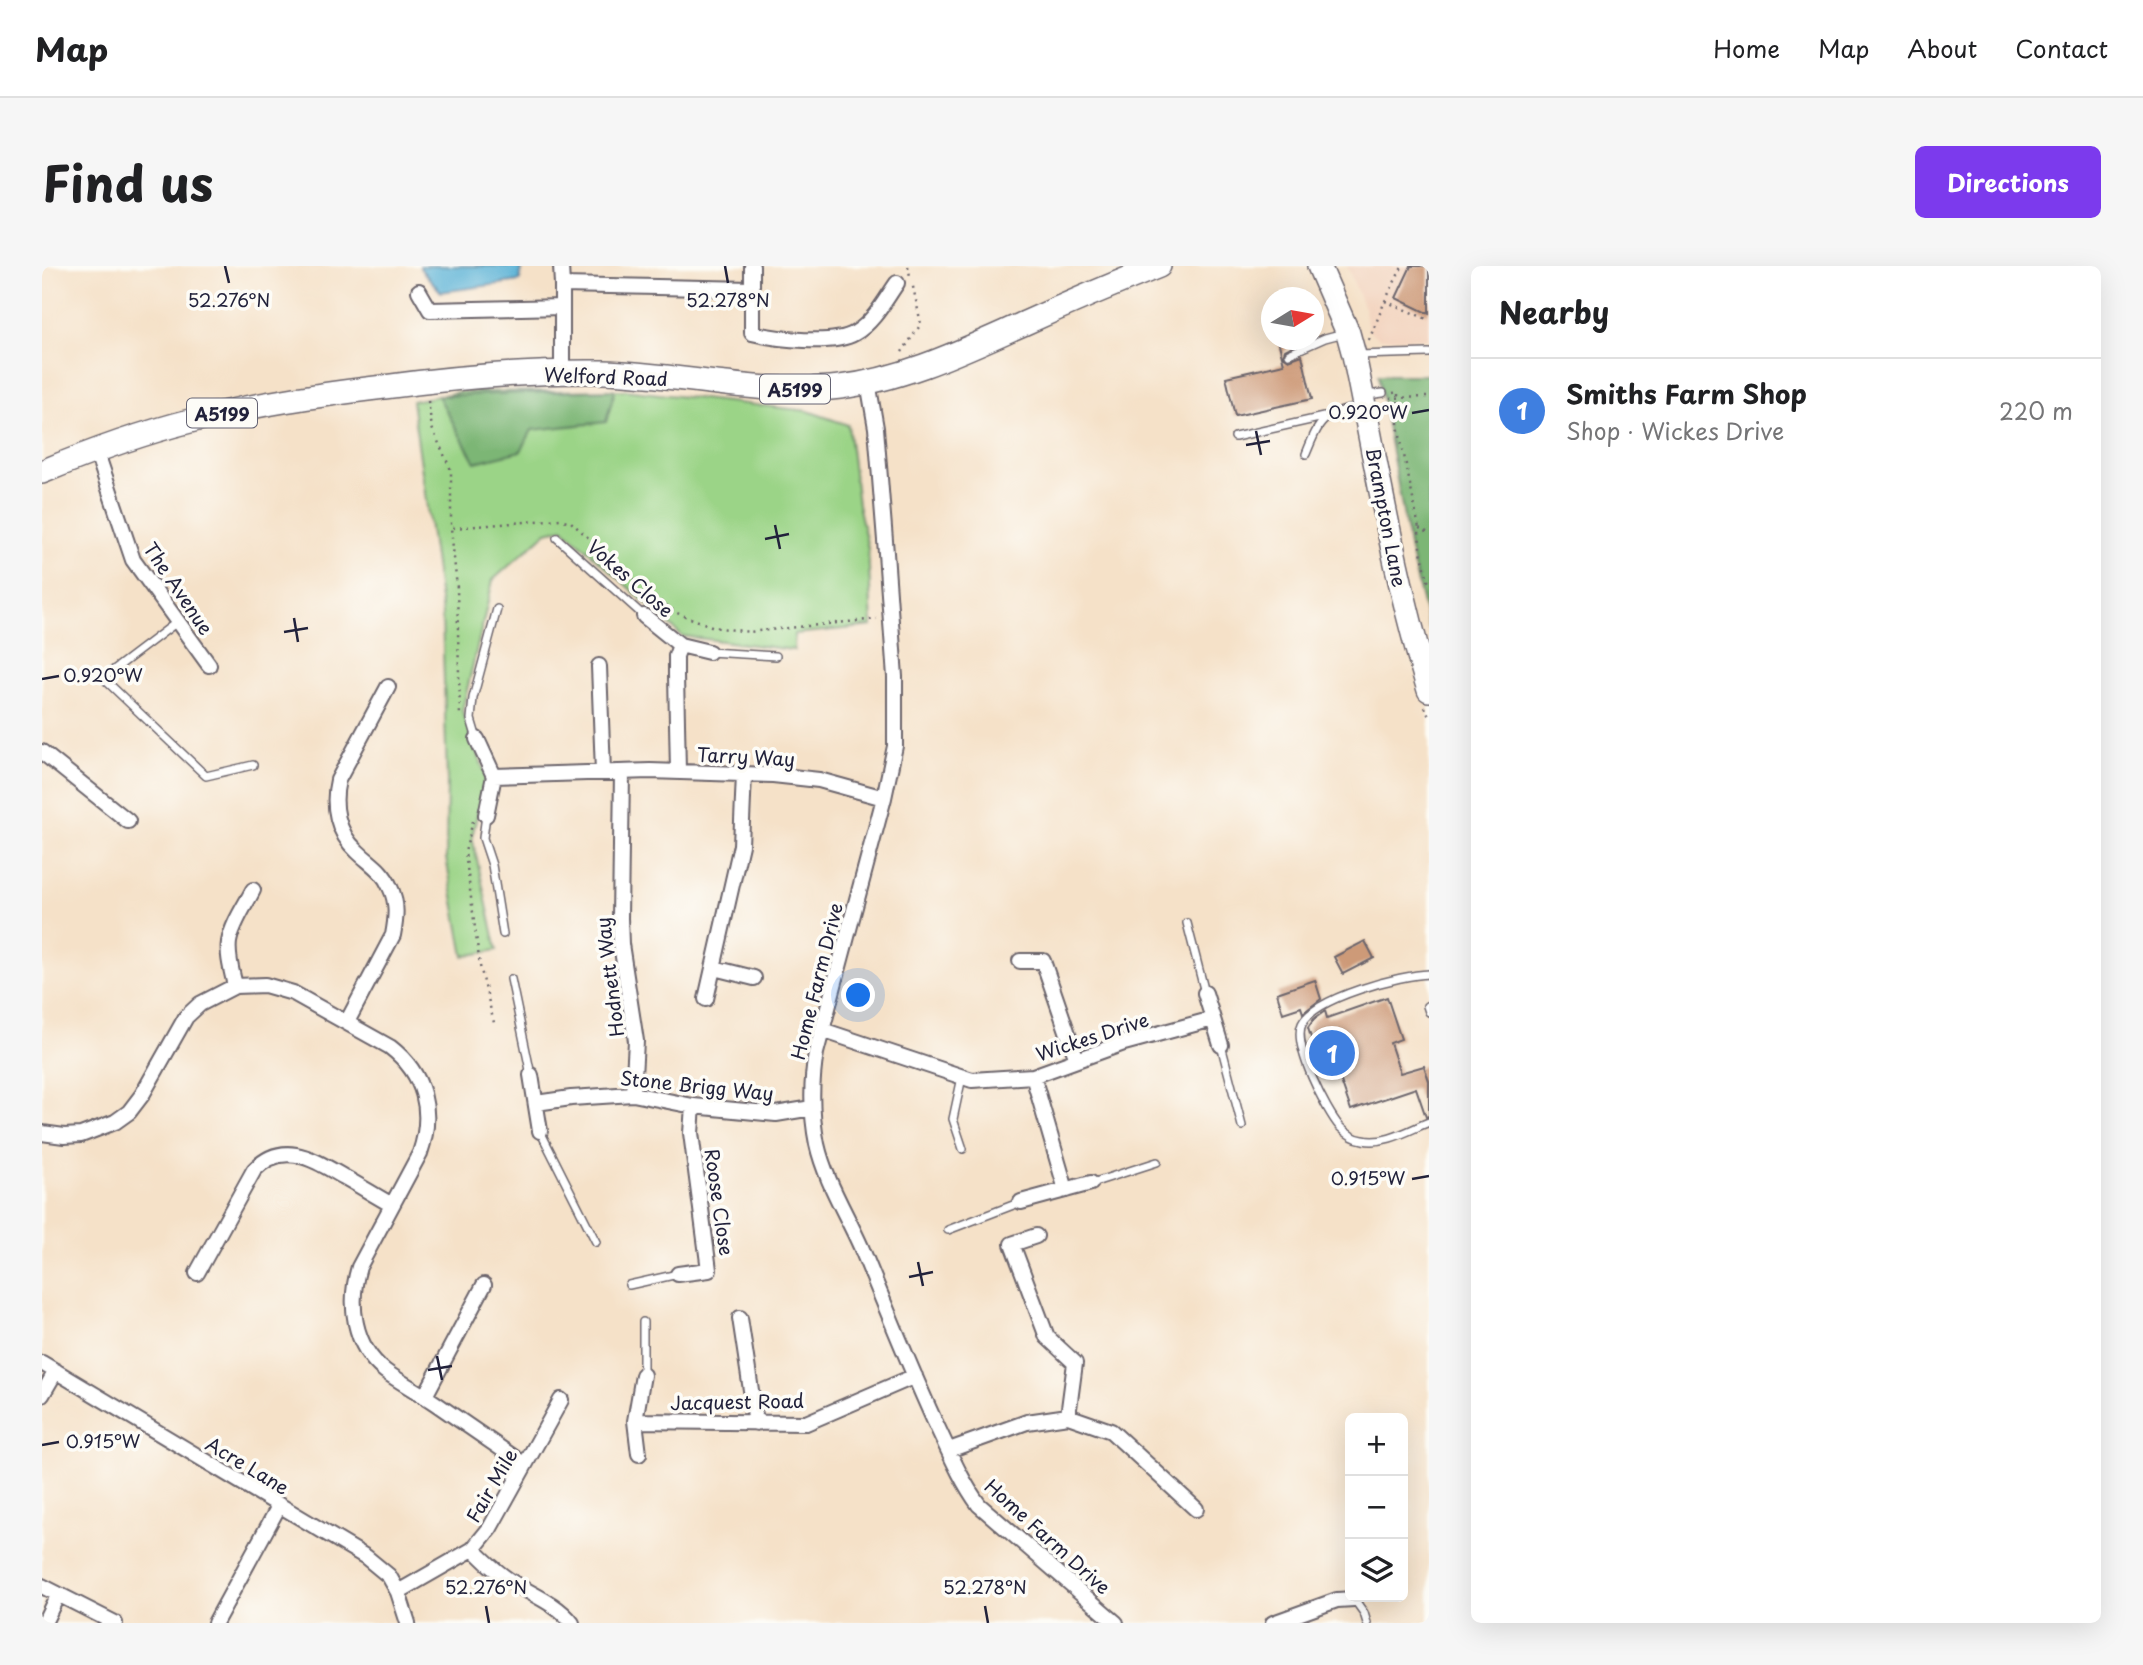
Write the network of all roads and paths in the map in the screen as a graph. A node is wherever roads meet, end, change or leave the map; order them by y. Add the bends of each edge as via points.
1 (561, 266) edge
2 (752, 266) edge
3 (908, 266) edge
4 (1159, 266) edge
5 (1320, 266) edge
6 (1402, 267) edge
7 (897, 283) dead end
8 (562, 285) junction
9 (752, 289) junction
10 (419, 290) dead end
11 (1385, 301) junction
12 (562, 307) junction
13 (1429, 320) edge
14 (1357, 342) junction
15 (902, 352) dead end
16 (1429, 353) edge
17 (1289, 354) dead end
18 (562, 372) junction
19 (868, 382) junction
20 (1429, 397) edge
21 (1373, 398) junction
22 (1398, 398) junction
23 (1328, 416) junction
24 (1236, 437) dead end
25 (96, 450) junction
26 (1306, 454) dead end
27 (42, 472) edge
28 (451, 528) dead end
29 (1419, 528) junction
30 (1429, 533) edge
31 (557, 538) dead end
32 (1429, 584) edge
33 (497, 609) dead end
34 (644, 616) joint
35 (890, 617) junction
36 (177, 622) junction
37 (680, 645) junction
38 (709, 652) joint
39 (776, 656) dead end
40 (209, 665) dead end
41 (599, 666) dead end
42 (388, 687) dead end
43 (1429, 690) edge
44 (477, 739) joint
45 (42, 752) edge
46 (253, 765) dead end
47 (678, 771) junction
48 (603, 772) junction
49 (622, 772) junction
50 (744, 774) junction
51 (494, 776) junction
52 (884, 798) junction
53 (486, 815) joint
54 (128, 821) dead end
55 (253, 890) dead end
56 (1187, 923) dead end
57 (503, 934) dead end
58 (1020, 961) dead end
59 (714, 968) junction
60 (1429, 974) edge
61 (754, 978) dead end
62 (511, 979) dead end
63 (235, 986) junction
64 (1205, 993) joint
65 (706, 999) dead end
66 (1429, 1005) edge
67 (1429, 1012) edge
68 (1213, 1019) junction
69 (347, 1022) junction
70 (822, 1030) junction
71 (1221, 1045) joint
72 (1077, 1060) junction
73 (531, 1075) joint
74 (1033, 1076) junction
75 (962, 1077) junction
76 (633, 1094) junction
77 (536, 1103) junction
78 (693, 1107) junction
79 (812, 1108) junction
80 (1429, 1122) edge
81 (1242, 1126) dead end
82 (540, 1131) joint
83 (42, 1133) edge
84 (963, 1149) dead end
85 (1157, 1162) dead end
86 (1091, 1183) joint
87 (1066, 1190) junction
88 (1021, 1202) joint
89 (393, 1205) junction
90 (948, 1230) dead end
91 (1036, 1236) dead end
92 (596, 1242) dead end
93 (197, 1273) dead end
94 (678, 1274) joint
95 (484, 1285) dead end
96 (629, 1285) dead end
97 (740, 1318) dead end
98 (643, 1322) dead end
99 (42, 1363) edge
100 (56, 1371) junction
101 (643, 1375) joint
102 (915, 1376) junction
103 (42, 1395) edge
104 (425, 1396) junction
105 (561, 1400) dead end
106 (1068, 1416) junction
107 (635, 1421) junction
108 (756, 1423) junction
109 (948, 1450) junction
110 (639, 1454) dead end
111 (525, 1465) junction
112 (279, 1506) junction
113 (1196, 1509) dead end
114 (472, 1549) junction
115 (42, 1586) edge
116 (398, 1592) junction
117 (58, 1594) junction
118 (1345, 1600) edge
119 (1356, 1602) edge
120 (44, 1623) edge
121 (116, 1623) edge
122 (215, 1623) edge
123 (408, 1623) edge
124 (572, 1623) edge
125 (1116, 1623) edge
126 (1273, 1623) edge
127 (1367, 1623) edge

1 - 8 street
2 - 9 street
3 - 15 path via 921,324
4 - 19 main road, Welford Road / A5199 via 950,356
5 - 14 main road, Brampton Lane
6 - 11 path
7 - 9 street via 871,319 844,338 788,340 752,333
8 - 9 street
8 - 12 street
10 - 12 street via 430,310
11 - 13 path
11 - 14 path
12 - 18 street
14 - 16 lane
14 - 17 lane via 1325,338
14 - 21 main road, Brampton Lane
18 - 19 main road, Welford Road / A5199 via 815,390
18 - 25 main road, Welford Road / A5199 via 483,375 273,403 188,421
19 - 35 street, Home Farm Drive via 876,428
20 - 22 path
21 - 22 path via 1398,393
21 - 23 lane
21 - 43 main road, Brampton Lane via 1399,581
22 - 29 path via 1398,426
23 - 24 lane
23 - 26 lane
25 - 27 main road, Welford Road / A5199
25 - 36 street, The Avenue via 134,560
28 - 35 path via 560,519 571,522 650,594 677,613 714,627 749,632
29 - 30 path
29 - 32 path
31 - 34 lane, Vokes Close
33 - 44 lane via 472,698 471,719
34 - 37 street, Vokes Close
35 - 52 street, Home Farm Drive via 895,746
36 - 40 street, The Avenue
36 - 46 lane via 103,678 206,776
37 - 38 street, Vokes Close
37 - 47 street, Vokes Close via 676,656
38 - 39 lane, Vokes Close
41 - 48 street
42 - 69 street via 338,780 335,794 346,837 390,886 396,919 393,935
44 - 51 street
45 - 54 street
47 - 49 street, Tarry Way
47 - 50 street, Tarry Way
48 - 49 street, Tarry Way
48 - 51 street, Tarry Way
49 - 76 street, Hodnett Way via 620,918 636,1041
50 - 52 street, Tarry Way via 819,780
50 - 59 street via 741,845
51 - 53 street
52 - 70 street, Home Farm Drive
53 - 57 lane via 483,838
55 - 63 street via 229,941
56 - 64 lane
58 - 72 street via 1043,961
59 - 61 street
59 - 65 street
60 - 80 lane via 1378,983 1325,1004 1302,1024 1300,1034 1322,1100 1354,1138 1375,1142
62 - 73 lane
63 - 69 street via 284,989
63 - 83 street via 200,1004 186,1017 129,1112 81,1135
64 - 68 street
66 - 67 lane
68 - 71 street
68 - 72 street, Wickes Drive
69 - 89 street via 404,1058 426,1102 425,1140
70 - 75 street, Wickes Drive
70 - 79 street, Home Farm Drive via 813,1071
71 - 81 lane
72 - 74 street, Wickes Drive
73 - 77 street
74 - 75 street, Wickes Drive
74 - 87 street
75 - 84 lane via 953,1119
76 - 77 street, Stone Brigg Way
76 - 78 street, Stone Brigg Way
77 - 82 street
78 - 79 street, Stone Brigg Way via 776,1114
78 - 94 street, Roose Close via 691,1133 709,1270
79 - 102 street, Home Farm Drive via 817,1144 831,1185
82 - 92 lane
85 - 86 lane
86 - 87 street
87 - 88 street
88 - 90 lane
89 - 93 street via 305,1156 271,1158 254,1170
89 - 104 street via 359,1267 352,1304 355,1323 362,1342 384,1370
91 - 106 street via 1012,1244 1047,1337 1075,1363
94 - 96 lane
95 - 104 street
97 - 108 street
98 - 101 lane
99 - 100 street, Acre Lane
100 - 103 street
100 - 112 street, Acre Lane
101 - 107 street
102 - 108 street, Jacquest Road via 806,1423
102 - 109 street, Home Farm Drive
104 - 111 street
105 - 111 street, Fair Mile
106 - 109 street via 1027,1422
106 - 113 street via 1111,1431
107 - 108 street, Jacquest Road
107 - 110 street
109 - 125 street, Home Farm Drive via 979,1505
111 - 114 street, Fair Mile via 490,1528
112 - 116 street, Acre Lane via 366,1558 389,1576
112 - 122 street
114 - 116 street, Fair Mile
114 - 124 street
115 - 117 street
116 - 123 street, Acre Lane
117 - 120 street
117 - 121 street
118 - 126 street
119 - 127 lane

